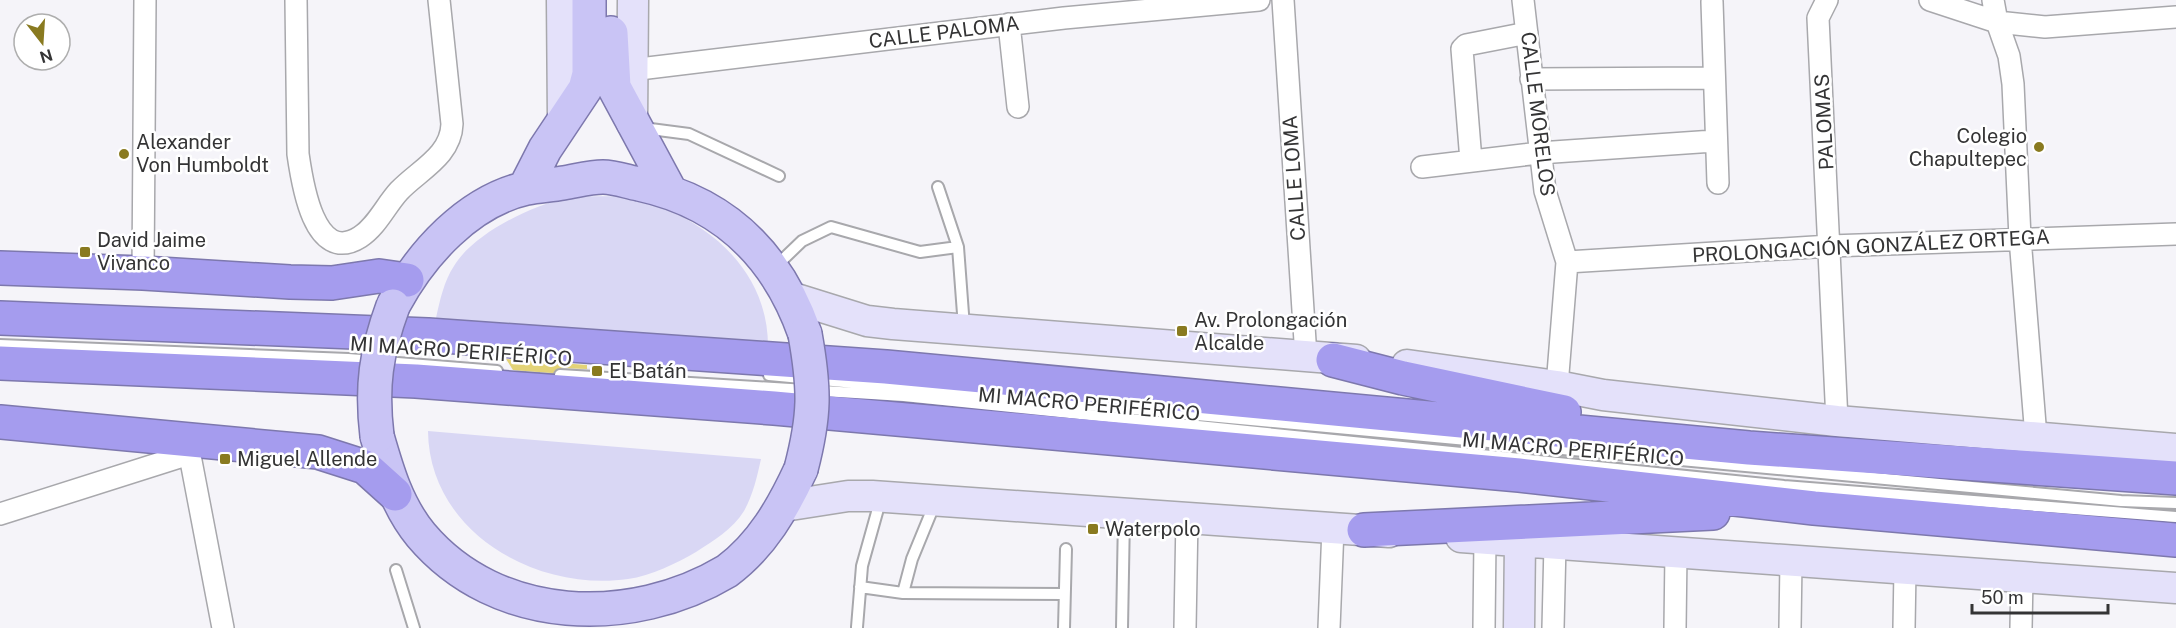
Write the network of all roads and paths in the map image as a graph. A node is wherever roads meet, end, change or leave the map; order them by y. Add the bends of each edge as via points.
1 (145, 0) edge
2 (296, 0) edge
3 (439, 0) edge
4 (562, 0) edge
5 (589, 0) edge
6 (611, 0) edge
7 (633, 0) edge
8 (1259, 0) edge
9 (1282, 0) edge
10 (1523, 0) edge
11 (1827, 0) edge
12 (1930, 0) edge
13 (1993, 0) edge
14 (1712, 2) dead end
15 (1059, 9) edge
16 (2176, 17) edge
17 (1997, 22) junction
18 (1009, 24) junction
19 (1527, 33) junction
20 (631, 70) junction
21 (1713, 78) junction
22 (1532, 79) junction
23 (1018, 107) dead end
24 (562, 121) junction
25 (633, 125) junction
26 (1714, 141) junction
27 (1539, 153) junction
28 (1470, 161) junction
29 (1422, 167) dead end
30 (779, 176) dead end
31 (1718, 183) dead end
32 (938, 187) dead end
33 (525, 188) junction
34 (670, 191) junction
35 (2176, 234) edge
36 (2020, 238) junction
37 (1830, 246) junction
38 (958, 247) junction
39 (1567, 262) junction
40 (0, 268) edge
41 (773, 269) junction
42 (143, 273) junction
43 (400, 293) junction
44 (790, 297) junction
45 (0, 318) edge
46 (964, 329) junction
47 (0, 330) edge
48 (0, 345) edge
49 (389, 345) dead end
50 (1319, 358) junction
51 (0, 363) edge
52 (504, 372) dead end
53 (752, 374) dead end
54 (551, 375) dead end
55 (1557, 386) junction
56 (1838, 421) junction
57 (0, 422) edge
58 (2036, 437) junction
59 (188, 447) junction
60 (1749, 448) junction
61 (2176, 449) edge
62 (2176, 478) edge
63 (395, 494) junction
64 (881, 496) junction
65 (937, 499) junction
66 (2176, 503) edge
67 (784, 506) junction
68 (1814, 508) junction
69 (1124, 513) junction
70 (0, 514) edge
71 (2176, 517) edge
72 (1187, 518) junction
73 (1349, 529) junction
74 (1485, 539) junction
75 (2176, 540) edge
76 (1520, 541) junction
77 (1554, 544) junction
78 (1066, 549) dead end
79 (1676, 553) junction
80 (1791, 561) junction
81 (1905, 569) junction
82 (396, 570) dead end
83 (2022, 577) junction
84 (860, 587) junction
85 (2176, 588) edge
86 (493, 593) junction
87 (691, 593) junction
88 (903, 593) junction
89 (1064, 594) junction
90 (223, 628) edge
91 (414, 628) edge
92 (529, 628) edge
93 (661, 628) edge
94 (856, 628) edge
95 (1064, 628) edge
96 (1122, 628) edge
97 (1185, 628) edge
98 (1329, 628) edge
99 (1484, 628) edge
100 (1519, 628) edge
101 (1553, 628) edge
102 (1675, 628) edge
103 (1790, 628) edge
104 (1904, 628) edge
105 (2021, 628) edge

1 - 42 street
2 - 3 street via 298,154 302,178 320,231 339,243 360,237 450,140 452,124
4 - 24 street
5 - 24 main road via 589,74 585,89
6 - 25 main road via 611,75
7 - 20 street
8 - 15 street, CALLE PALOMA
9 - 50 street, CALLE LOMA
10 - 19 street, CALLE MORELOS
11 - 37 street, PALOMAS via 1818,18
12 - 17 street
13 - 17 street
14 - 21 street
15 - 18 street, CALLE PALOMA
16 - 17 street via 2045,27
17 - 36 street via 2009,56 2013,84
18 - 20 street, CALLE PALOMA
18 - 23 street
19 - 22 street, CALLE MORELOS
19 - 28 street via 1462,49
20 - 25 street
21 - 22 street
21 - 26 street
22 - 27 street, CALLE MORELOS
24 - 33 main road
25 - 30 lane via 689,134
25 - 34 main road
26 - 27 street
26 - 31 street
27 - 28 street
27 - 39 street, CALLE MORELOS via 1545,191
28 - 29 street
32 - 38 lane
33 - 34 main road via 604,177
33 - 43 main road via 458,224 430,250
34 - 41 main road via 728,222
35 - 36 street, PROLONGACIÓN GONZÁLEZ ORTEGA
36 - 37 street, PROLONGACIÓN GONZÁLEZ ORTEGA
36 - 58 street
37 - 39 street, PROLONGACIÓN GONZÁLEZ ORTEGA
37 - 56 street, PALOMAS
38 - 41 lane via 920,252 831,227 802,241
38 - 46 lane
39 - 55 street
40 - 42 highway
41 - 44 main road
42 - 43 highway via 332,283 379,276
43 - 63 main road, bridge via 379,346 373,388 377,436
44 - 46 street via 867,321
44 - 67 main road, bridge via 805,334 813,379 812,425 801,469
45 - 60 highway via 428,336 886,367
46 - 50 street
47 - 49 lane, MI MACRO PERIFÉRICO
48 - 52 lane, MI MACRO PERIFÉRICO via 348,359
50 - 55 street via 1366,360
50 - 60 highway via 1469,393
51 - 68 highway via 416,381 774,408 1519,476
53 - 66 lane, MI MACRO PERIFÉRICO
54 - 71 lane, MI MACRO PERIFÉRICO via 904,396 1784,486
55 - 56 street via 1603,395
56 - 58 street
57 - 59 highway
58 - 61 street
59 - 63 highway via 318,452 364,467
59 - 70 street
59 - 90 street
60 - 62 highway
63 - 86 main road via 429,542 454,567
64 - 65 street
64 - 67 street via 848,496
64 - 84 lane
65 - 69 street
65 - 88 lane via 912,559
67 - 87 main road via 744,556
68 - 73 highway
68 - 75 highway
69 - 72 street
69 - 96 lane
72 - 73 street
72 - 97 street
73 - 74 street
73 - 98 street
74 - 76 street
74 - 99 street
76 - 77 street
76 - 100 street
77 - 79 street
77 - 101 street
78 - 89 lane
79 - 80 street
79 - 102 street
80 - 81 street
80 - 103 street
81 - 83 street
81 - 104 street
82 - 91 lane
83 - 85 street
83 - 105 street
84 - 88 lane
84 - 94 lane
86 - 87 main road via 541,610 592,617 643,610
86 - 92 main road
87 - 93 main road
88 - 89 lane
89 - 95 lane

